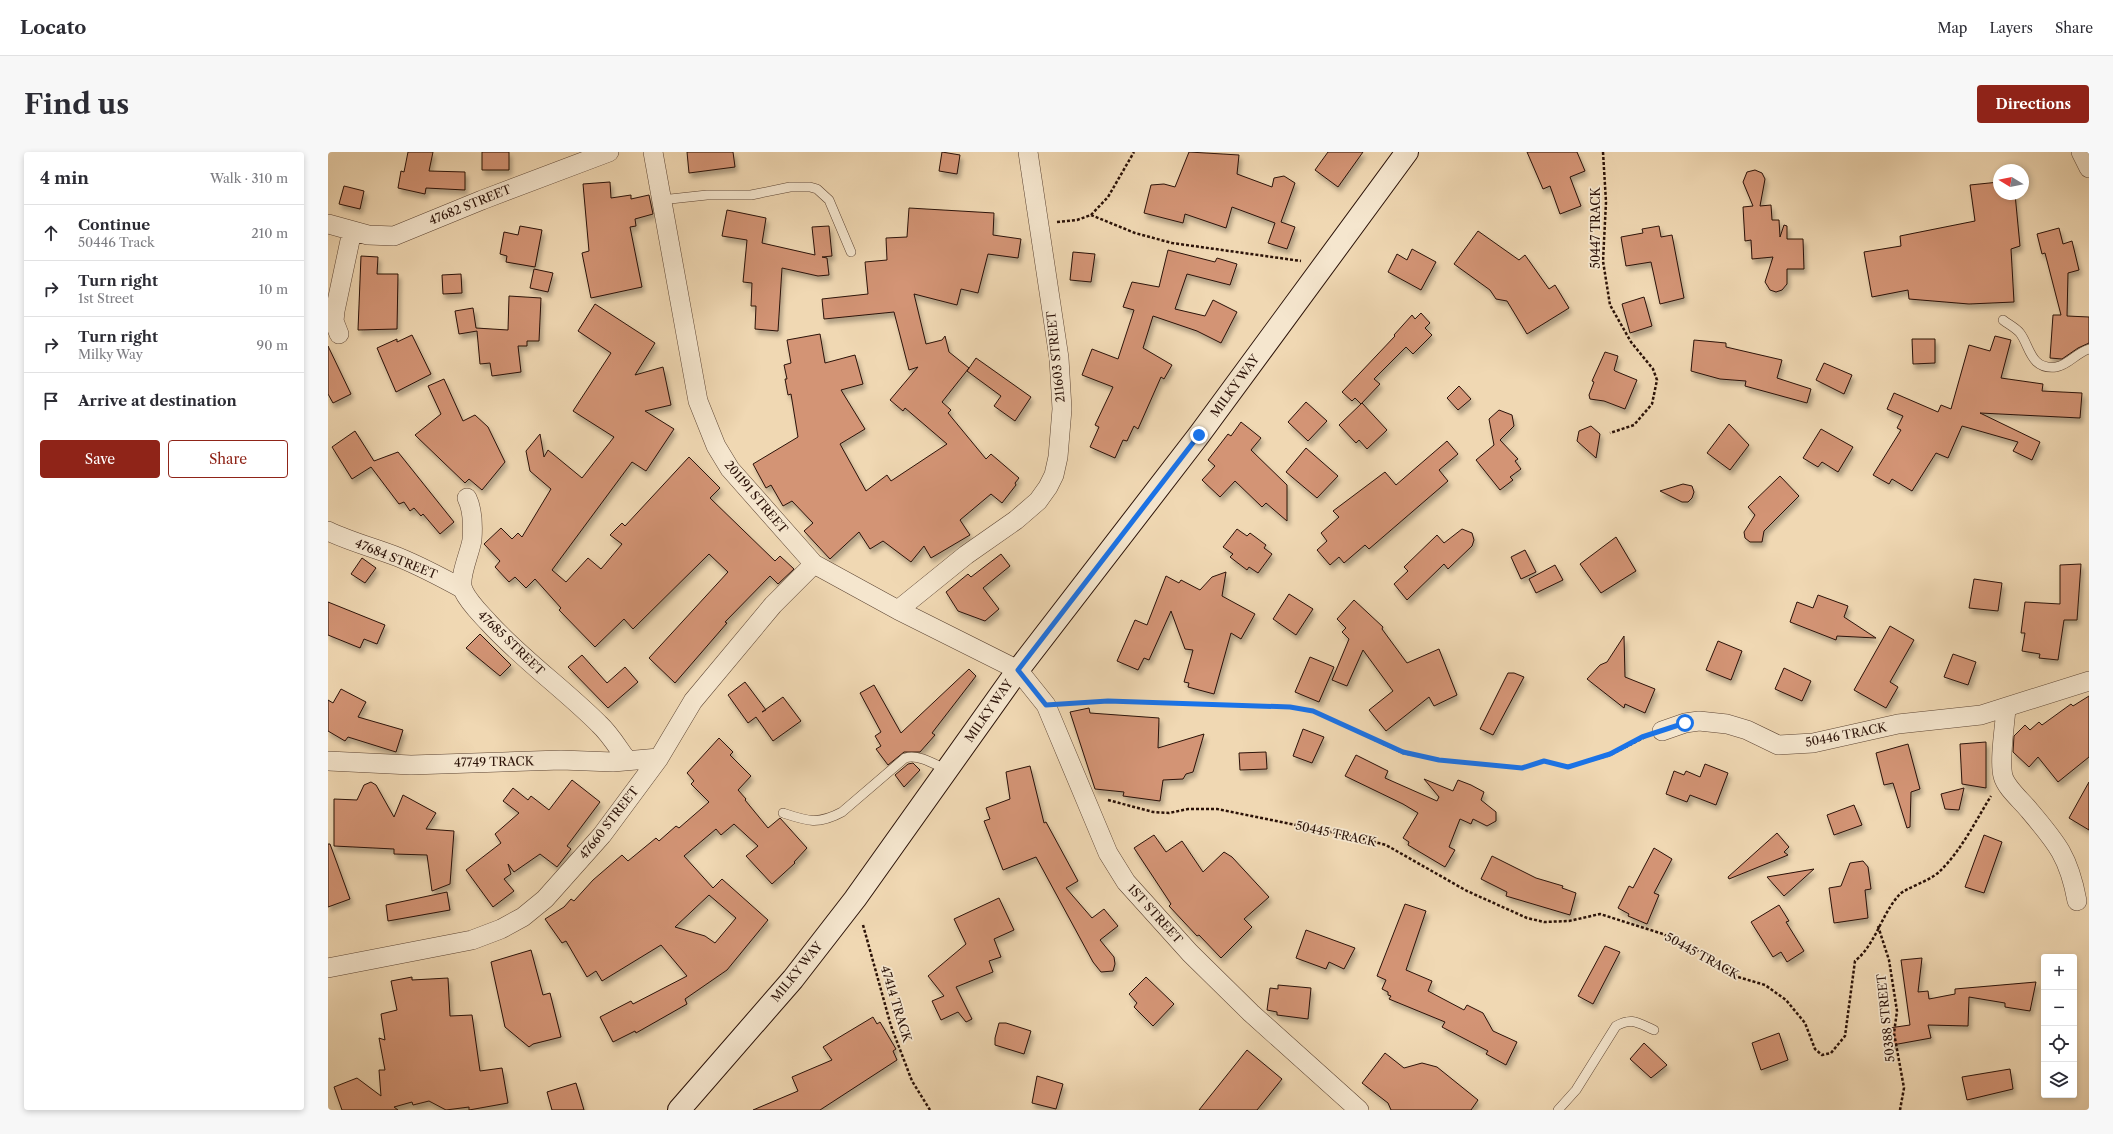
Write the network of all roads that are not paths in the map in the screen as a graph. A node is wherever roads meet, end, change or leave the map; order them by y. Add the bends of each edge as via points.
1 (609, 152) edge
2 (1028, 152) edge
3 (1407, 152) edge
4 (2081, 152) edge
5 (650, 153) edge
6 (2089, 168) edge
7 (661, 200) junction
8 (328, 224) edge
9 (352, 231) junction
10 (851, 252) dead end
11 (2003, 320) dead end
12 (339, 334) dead end
13 (2089, 349) edge
14 (467, 498) dead end
15 (328, 531) edge
16 (814, 564) junction
17 (463, 589) junction
18 (898, 610) junction
19 (1018, 670) junction
20 (2089, 681) edge
21 (2006, 708) junction
22 (1662, 731) road end
23 (659, 758) junction
24 (626, 760) junction
25 (328, 761) edge
26 (947, 770) junction
27 (783, 813) dead end
28 (2077, 901) dead end
29 (328, 968) edge
30 (1654, 1030) dead end
31 (679, 1110) edge
32 (1359, 1110) edge
33 (1558, 1110) edge

1 - 9 street, 47682 STREET via 487,197 394,236 380,237
2 - 18 street, 211603 STREET via 1059,358 1062,409 1054,475 1038,501
3 - 19 street, MILKY WAY via 1199,435
4 - 6 street
5 - 7 street, 201191 STREET
7 - 10 lane via 708,194 751,195 810,187 817,189 829,200
7 - 16 street, 201191 STREET via 698,401 706,425 730,469
8 - 9 street, 47682 STREET
9 - 12 street via 335,311 334,321
11 - 13 lane via 2020,334 2029,355 2042,365 2056,367
14 - 17 street via 471,509 472,540 462,580
15 - 17 street, 47684 STREET via 421,567
16 - 18 street, 201191 STREET
16 - 23 street, 47660 STREET via 773,605 693,701
17 - 24 street, 47685 STREET via 475,608 498,633 600,725
18 - 19 street, 201191 STREET
19 - 26 street, MILKY WAY
19 - 32 street, 1ST STREET via 1046,705 1108,853 1126,882 1195,958
20 - 21 street, 50446 TRACK
21 - 22 street, 50446 TRACK via 1982,715 1898,724 1833,740 1800,744 1778,745 1747,730 1726,724 1699,721
21 - 28 street via 2003,776 2064,856
23 - 24 street, 47749 TRACK
23 - 29 street, 47660 STREET via 602,835 545,899 523,917 472,940
24 - 25 street, 47749 TRACK via 411,765
26 - 27 lane via 917,757 905,758 834,816 825,820 807,821
26 - 31 street, MILKY WAY via 855,899 793,979
30 - 33 lane via 1635,1021 1626,1020 1616,1026 1576,1090

